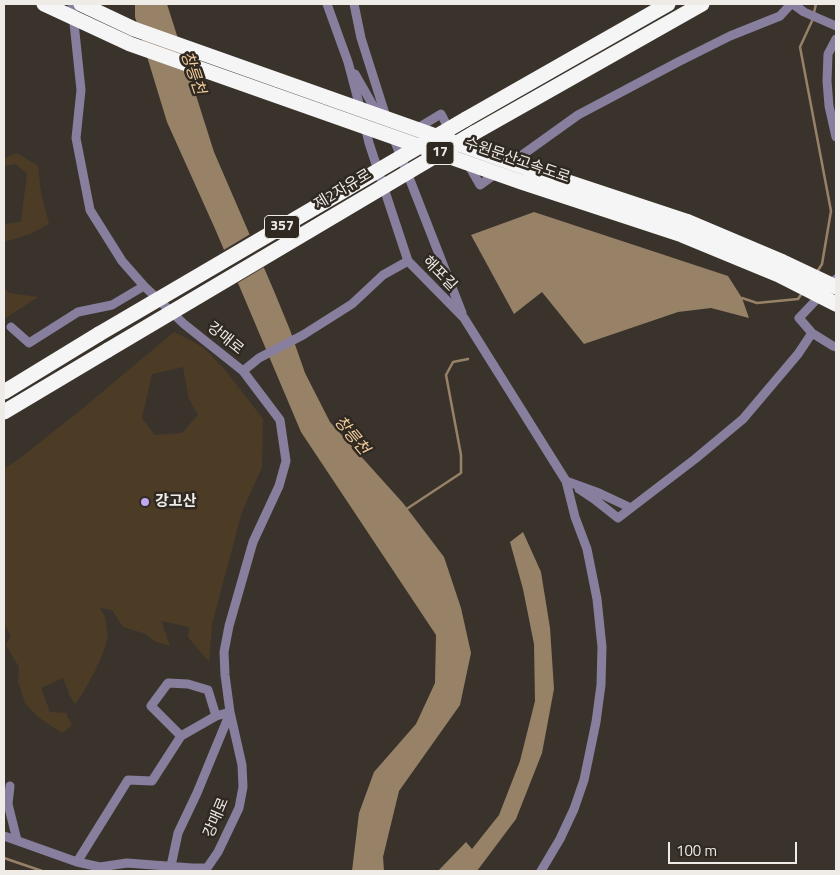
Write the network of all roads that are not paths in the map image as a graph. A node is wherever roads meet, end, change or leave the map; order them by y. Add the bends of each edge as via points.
1 (44, 4) edge
2 (72, 4) edge
3 (81, 4) edge
4 (327, 4) edge
5 (354, 4) edge
6 (668, 4) edge
7 (702, 4) edge
8 (792, 4) edge
9 (836, 26) edge
10 (836, 39) edge
11 (348, 62) junction
12 (836, 137) edge
13 (395, 142) junction
14 (408, 261) junction
15 (836, 279) edge
16 (144, 286) junction
17 (836, 287) edge
18 (836, 304) edge
19 (464, 318) junction
20 (11, 327) dead end
21 (812, 333) junction
22 (836, 347) edge
23 (244, 371) junction
24 (4, 392) edge
25 (4, 412) edge
26 (566, 481) junction
27 (631, 508) junction
28 (230, 712) junction
29 (216, 716) junction
30 (181, 736) junction
31 (10, 786) dead end
32 (4, 836) edge
33 (17, 840) junction
34 (78, 862) junction
35 (171, 866) junction
36 (209, 869) edge
37 (542, 871) edge

1 - 18 highway, 수원문산고속도로 / 17, bridge via 130,44 682,235 778,274
2 - 16 street, 강매로 via 81,90 76,138 90,210 122,261
3 - 17 highway, 수원문산고속도로 / 17, bridge via 144,32 529,170 686,222
4 - 11 street, 해포길
5 - 13 street via 361,38
6 - 24 highway, 제2자유로 / 357, bridge via 466,119
7 - 25 highway, 제2자유로 / 357, bridge via 474,133
8 - 9 street
8 - 13 street via 780,16 730,36 578,115 480,185 441,114
10 - 12 street via 828,54 827,81
11 - 13 street
11 - 14 street, 해포길 via 369,143
13 - 19 street
14 - 19 street, 해포길
14 - 23 street via 383,275 352,304 259,358
15 - 21 street via 799,318
16 - 20 street via 112,306 78,312 29,343
16 - 23 street, 강매로 via 184,324
19 - 26 street, 해포길
21 - 22 street
21 - 27 street via 743,419
23 - 28 street, 강매로 via 280,420 286,461 279,486 253,542 229,626 224,652
26 - 27 street
26 - 27 street via 618,518
26 - 37 street via 587,549 597,600 602,647 601,685 584,780 564,832
28 - 29 street
28 - 35 street, 강매로 via 178,834
28 - 36 street, 강매로 via 242,765 243,787 239,808
29 - 30 street
29 - 30 street via 208,690 168,683 151,706
30 - 34 street via 152,781 128,780
31 - 33 street via 8,804
32 - 33 street, 강매로
33 - 34 street, 강매로
34 - 35 street, 강매로 via 100,867 128,863
35 - 36 street, 강매로

